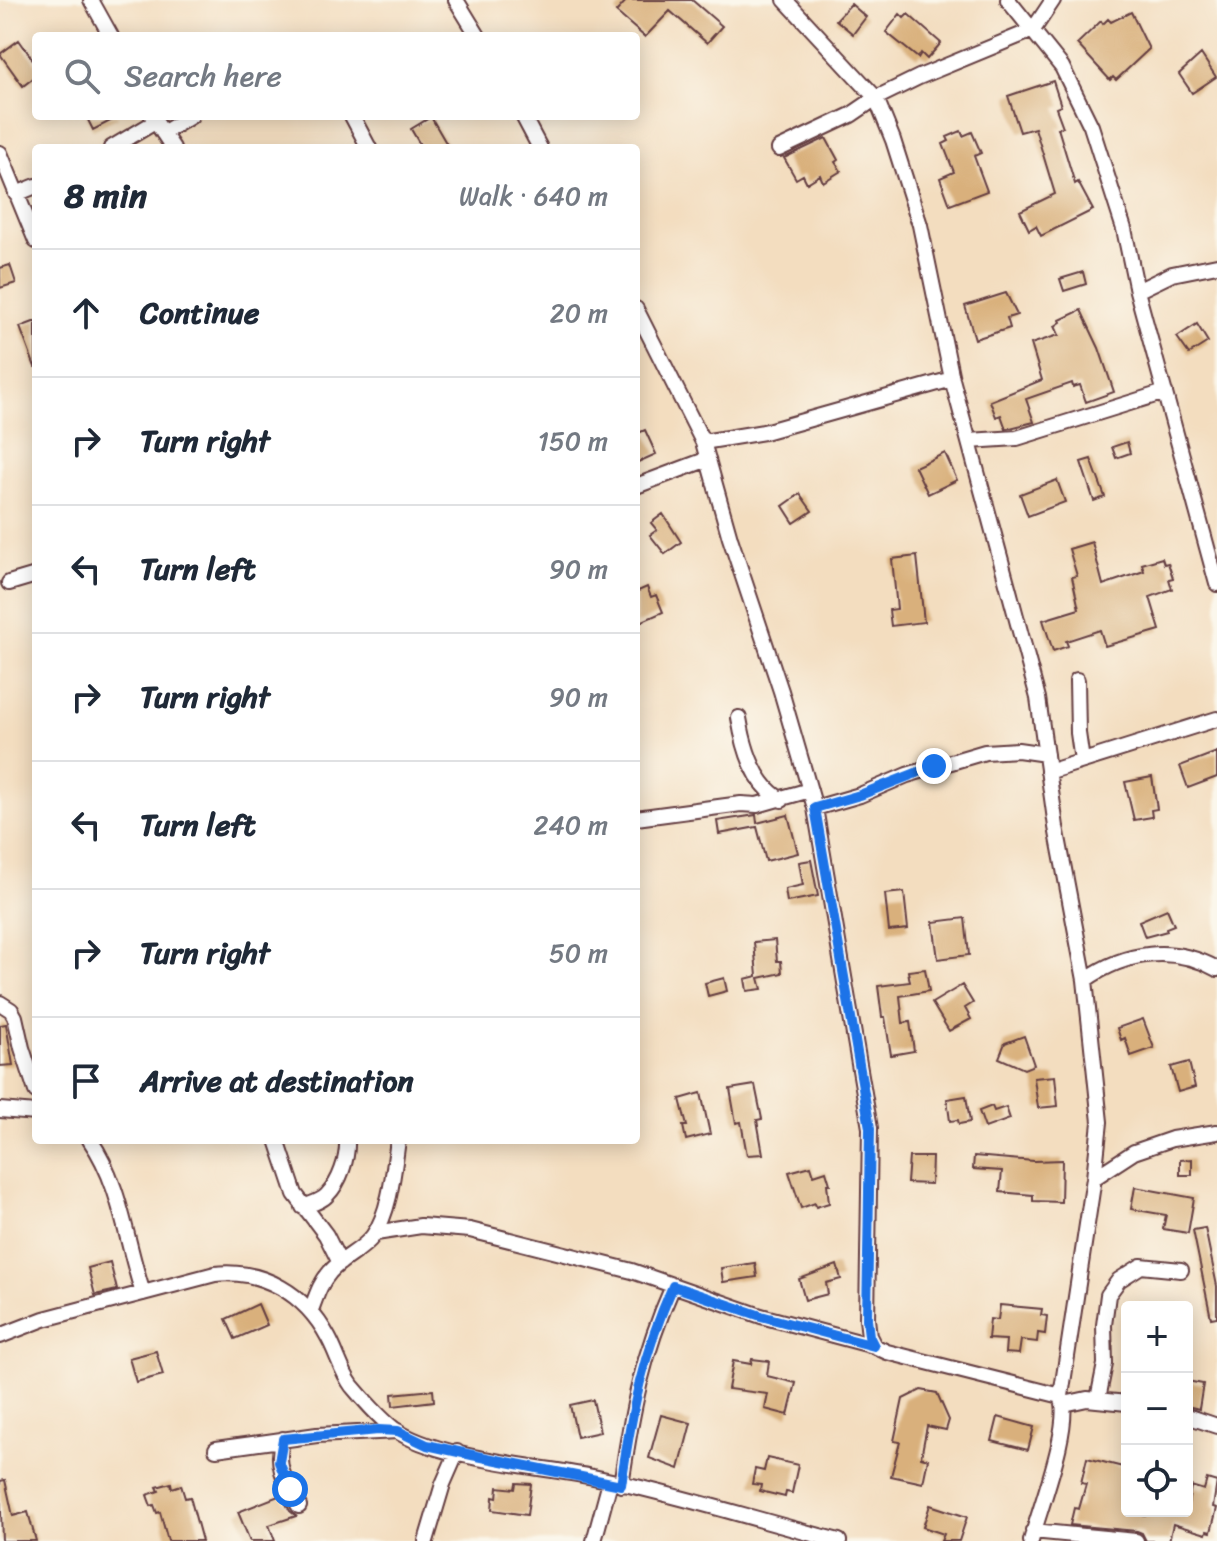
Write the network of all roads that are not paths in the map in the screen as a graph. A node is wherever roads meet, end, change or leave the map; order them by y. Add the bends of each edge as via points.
1 (91, 0) edge
2 (456, 0) edge
3 (785, 0) edge
4 (1008, 0) edge
5 (1053, 0) edge
6 (1033, 30) junction
7 (109, 32) edge
8 (476, 32) edge
9 (876, 98) junction
10 (354, 120) edge
11 (525, 120) edge
12 (157, 124) edge
13 (119, 144) edge
14 (170, 144) edge
15 (367, 144) edge
16 (538, 144) edge
17 (779, 149) dead end
18 (0, 153) edge
19 (32, 188) edge
20 (16, 194) junction
21 (32, 232) edge
22 (1217, 265) edge
23 (1137, 291) junction
24 (640, 317) edge
25 (952, 379) junction
26 (1165, 392) junction
27 (969, 441) junction
28 (703, 442) junction
29 (708, 459) junction
30 (640, 484) edge
31 (32, 576) edge
32 (9, 583) dead end
33 (1217, 584) edge
34 (1077, 680) dead end
35 (739, 718) dead end
36 (1217, 719) edge
37 (1046, 754) junction
38 (1082, 761) junction
39 (1048, 772) junction
40 (810, 790) junction
41 (782, 800) junction
42 (815, 808) junction
43 (640, 817) edge
44 (1217, 969) edge
45 (1085, 980) junction
46 (0, 1003) edge
47 (32, 1079) edge
48 (0, 1110) edge
49 (32, 1113) edge
50 (1217, 1132) edge
51 (92, 1144) edge
52 (278, 1144) edge
53 (347, 1144) edge
54 (397, 1144) edge
55 (1094, 1178) junction
56 (303, 1207) junction
57 (376, 1233) junction
58 (340, 1263) junction
59 (1181, 1270) dead end
60 (673, 1286) junction
61 (143, 1293) junction
62 (311, 1310) junction
63 (0, 1336) edge
64 (874, 1346) junction
65 (1098, 1399) junction
66 (1063, 1400) junction
67 (1121, 1402) edge
68 (1193, 1418) edge
69 (1217, 1426) edge
70 (398, 1431) junction
71 (283, 1439) junction
72 (216, 1449) dead end
73 (457, 1452) junction
74 (616, 1483) junction
75 (299, 1506) dead end
76 (1032, 1536) edge
77 (426, 1541) edge
78 (594, 1541) edge
79 (839, 1541) edge
80 (1136, 1541) edge

1 - 7 street
2 - 8 street
3 - 9 street
4 - 6 street
5 - 6 street
6 - 9 street
6 - 23 street via 1062,67 1091,126 1124,229
9 - 17 street
9 - 25 street via 920,225
10 - 15 street
11 - 16 street
12 - 13 street
12 - 14 street
18 - 20 street
19 - 20 street
20 - 21 street
22 - 23 street via 1172,274
23 - 26 street
24 - 28 street
25 - 27 street
25 - 28 street via 764,432
26 - 27 street via 1017,438
26 - 33 street
27 - 37 street via 1038,698
28 - 29 street
29 - 30 street
29 - 40 street
31 - 32 street
34 - 38 street
35 - 41 street via 759,776 768,792
36 - 38 street
37 - 39 street
37 - 42 street via 985,752
38 - 39 street
39 - 45 street
40 - 41 street
40 - 42 street
41 - 43 street
42 - 64 street via 870,1128 867,1319
44 - 45 street via 1173,953 1117,961
45 - 55 street via 1100,1122
46 - 47 street via 15,1017
48 - 49 street
50 - 55 street via 1134,1152
51 - 61 street via 111,1177
52 - 56 street
53 - 56 street via 345,1160 326,1198
54 - 57 street
55 - 66 street
56 - 58 street
57 - 58 street
57 - 60 street via 421,1226 470,1230
58 - 62 street via 318,1289
59 - 65 street via 1141,1266 1119,1280 1108,1295
60 - 64 street
60 - 74 street via 639,1379
61 - 62 street via 236,1272 281,1285
61 - 63 street
62 - 70 street via 351,1385
64 - 66 street
65 - 66 street
65 - 67 street
66 - 76 street via 1062,1430
68 - 69 street
70 - 71 street
70 - 73 street
71 - 72 street
71 - 75 street via 279,1462
73 - 74 street
73 - 77 street
74 - 78 street
74 - 79 street
76 - 80 street

